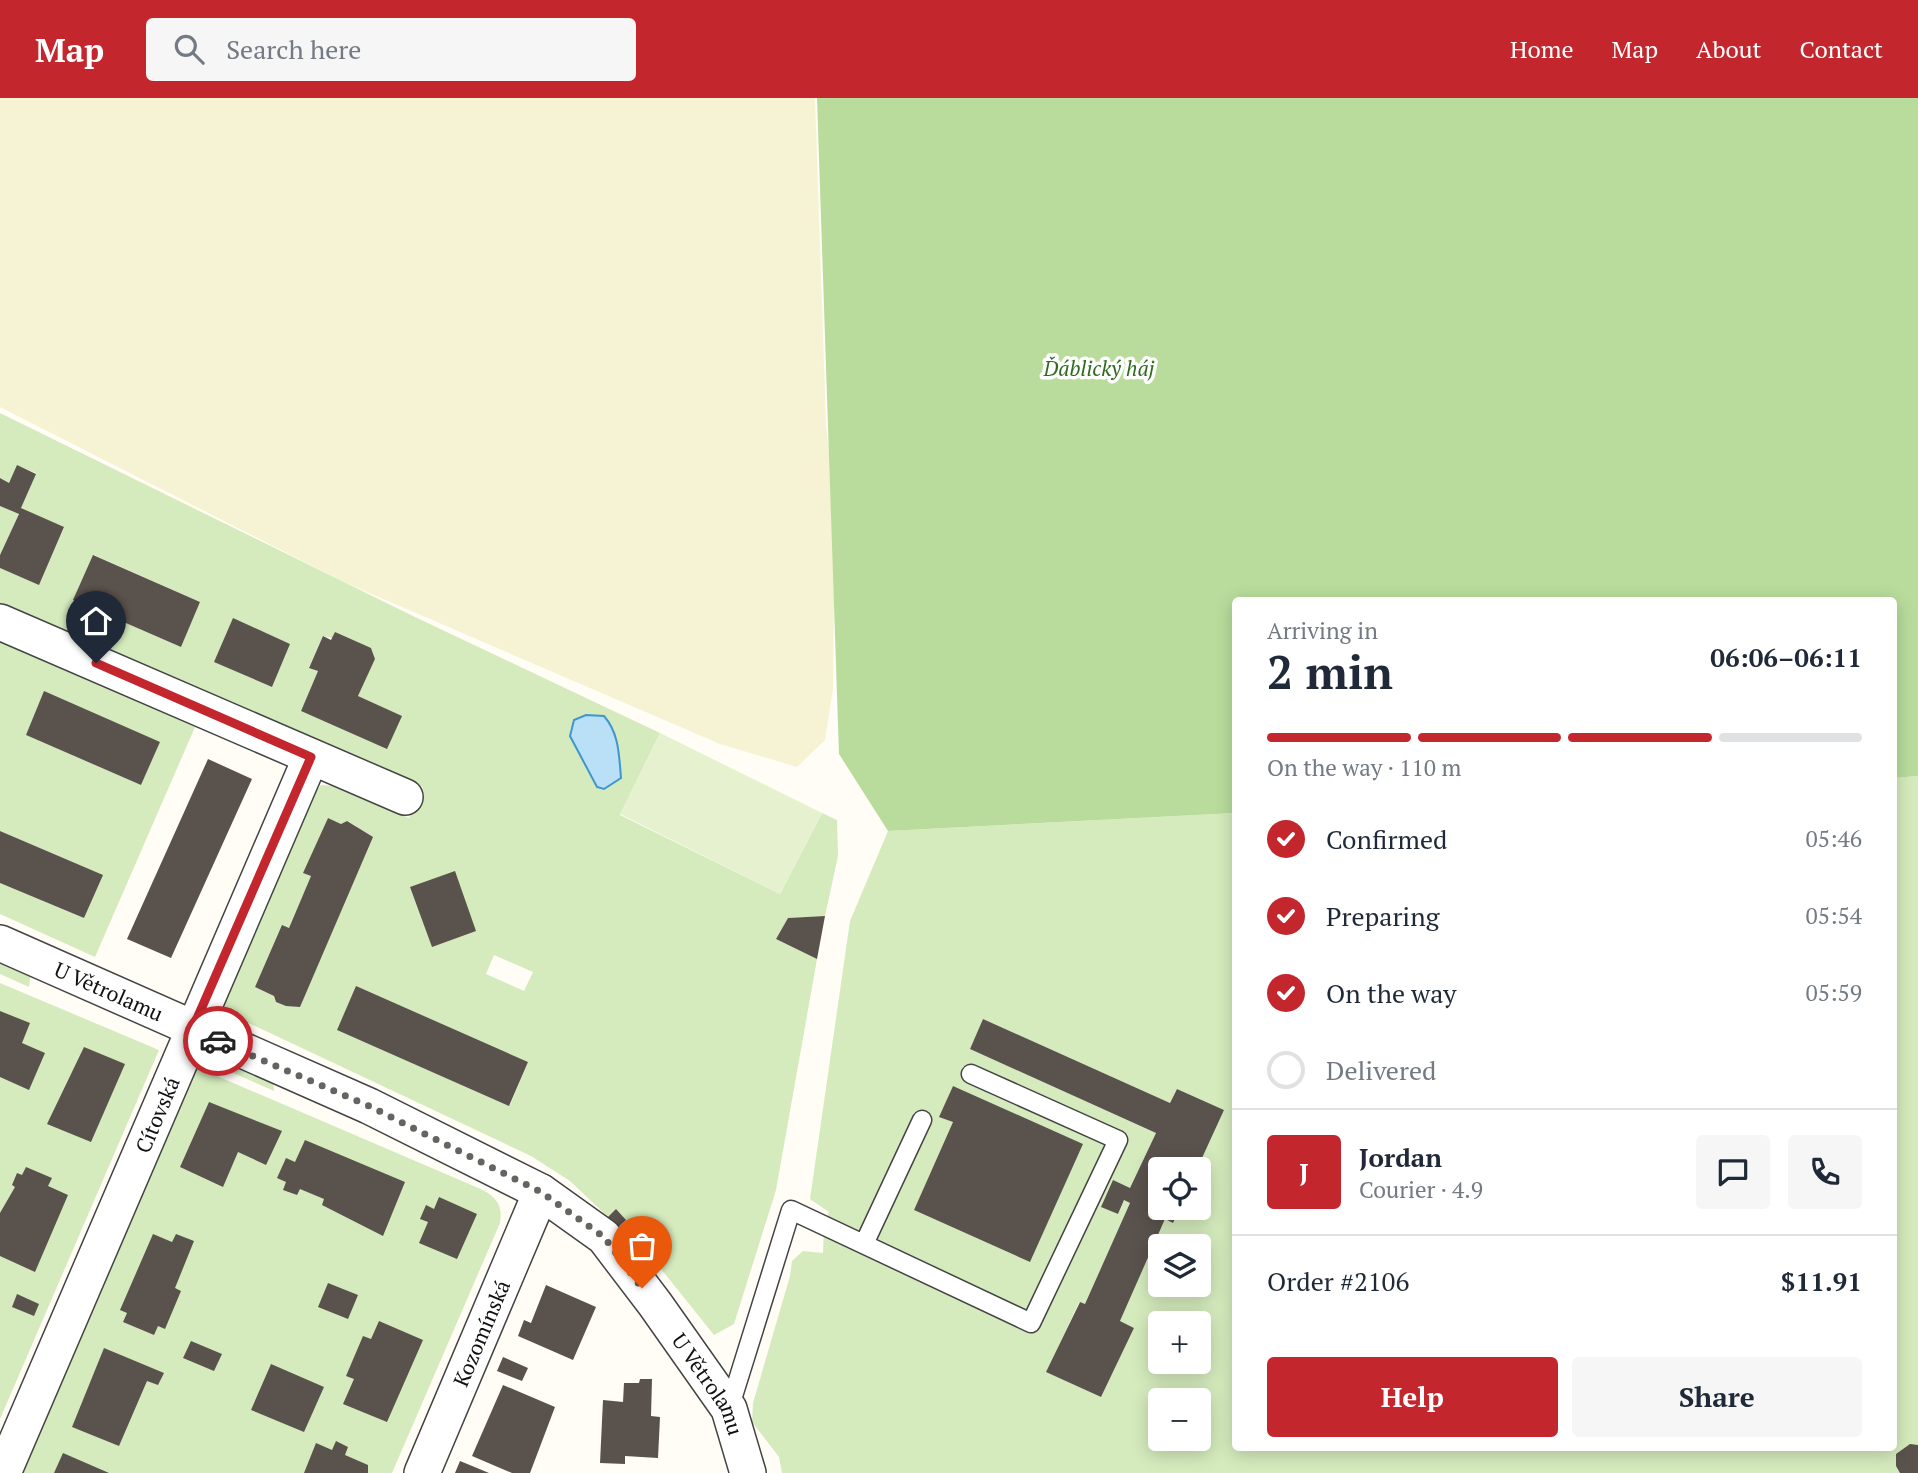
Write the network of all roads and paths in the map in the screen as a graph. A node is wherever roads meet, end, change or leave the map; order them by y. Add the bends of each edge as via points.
1 (0, 622) edge
2 (311, 757) junction
3 (405, 797) dead end
4 (0, 943) edge
5 (192, 1030) junction
6 (971, 1074) dead end
7 (922, 1120) dead end
8 (541, 1192) junction
9 (864, 1244) junction
10 (729, 1409) junction
11 (3, 1473) edge
12 (422, 1473) edge
13 (748, 1473) edge

1 - 2 street
2 - 3 street
2 - 5 street, Cítovská
4 - 5 street, U Větrolamu
5 - 8 street, U Větrolamu via 369,1106
5 - 11 street, Cítovská
6 - 9 lane via 1118,1140 1031,1323
7 - 9 lane
8 - 10 street, U Větrolamu via 604,1237
8 - 12 street, Kozomínská
9 - 10 lane via 790,1210
10 - 13 street, U Větrolamu

